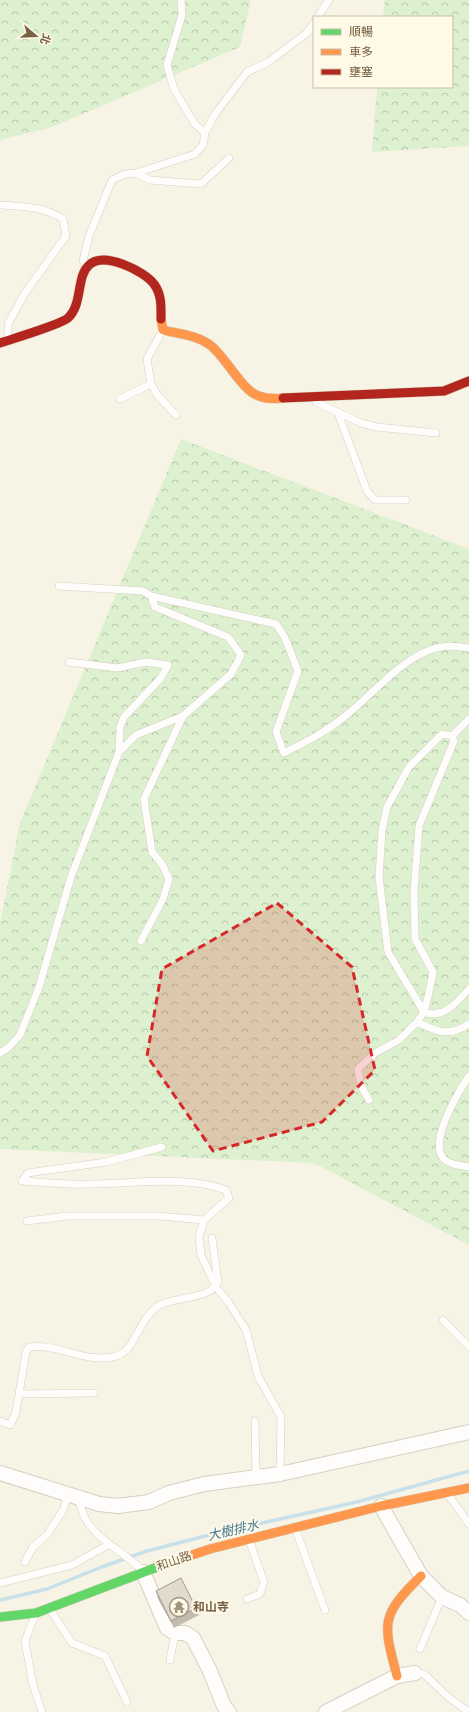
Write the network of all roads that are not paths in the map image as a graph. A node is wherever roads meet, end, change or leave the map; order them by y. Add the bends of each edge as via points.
1 (181, 0) edge
2 (329, 0) edge
3 (319, 16) edge
4 (313, 24) edge
5 (205, 133) junction
6 (229, 158) dead end
7 (136, 173) junction
8 (0, 205) edge
9 (88, 266) junction
10 (164, 330) junction
11 (4, 342) edge
12 (469, 381) edge
13 (151, 384) junction
14 (309, 398) junction
15 (120, 399) dead end
16 (338, 413) junction
17 (176, 415) dead end
18 (436, 433) dead end
19 (406, 500) dead end
20 (59, 586) dead end
21 (151, 596) junction
22 (469, 648) edge
23 (69, 662) dead end
24 (183, 716) junction
25 (469, 719) edge
26 (452, 736) junction
27 (119, 752) junction
28 (140, 941) dead end
29 (469, 989) edge
30 (424, 1012) junction
31 (417, 1022) junction
32 (469, 1024) edge
33 (0, 1053) edge
34 (469, 1076) edge
35 (369, 1100) dead end
36 (162, 1147) dead end
37 (469, 1167) edge
38 (204, 1220) junction
39 (27, 1221) dead end
40 (212, 1238) dead end
41 (216, 1287) junction
42 (443, 1320) dead end
43 (469, 1347) edge
44 (94, 1393) dead end
45 (20, 1394) junction
46 (0, 1421) edge
47 (256, 1421) dead end
48 (469, 1432) edge
49 (0, 1473) edge
50 (280, 1474) junction
51 (256, 1476) junction
52 (469, 1488) edge
53 (446, 1492) junction
54 (73, 1496) junction
55 (380, 1506) junction
56 (469, 1524) edge
57 (294, 1528) junction
58 (249, 1540) junction
59 (108, 1545) junction
60 (25, 1562) dead end
61 (139, 1567) junction
62 (421, 1576) junction
63 (0, 1583) edge
64 (442, 1597) junction
65 (247, 1600) dead end
66 (49, 1608) junction
67 (325, 1610) dead end
68 (36, 1613) junction
69 (469, 1613) edge
70 (0, 1617) edge
71 (175, 1633) junction
72 (420, 1649) dead end
73 (170, 1660) dead end
74 (415, 1673) joint
75 (397, 1676) junction
76 (127, 1702) dead end
77 (42, 1712) edge
78 (229, 1712) edge
79 (326, 1712) edge
80 (469, 1712) edge

1 - 5 lane via 182,15 167,65 174,89 194,123
2 - 3 lane
4 - 5 lane via 307,33 280,54 247,72 215,114
5 - 7 lane via 203,145 196,154
6 - 7 lane via 201,184 150,180
7 - 9 lane via 125,174 112,180 89,236 83,262
8 - 11 lane via 42,208 53,212 63,219 66,236 25,293 8,324
9 - 10 street via 96,261 109,260 146,274 161,298 161,324
9 - 11 street via 78,301 67,319
10 - 13 lane via 147,359
10 - 14 street via 198,338 210,345 248,390 257,396 269,399
12 - 14 street via 444,391
13 - 15 lane
13 - 17 lane via 158,396
14 - 16 lane
16 - 18 lane via 377,427
16 - 19 lane via 367,491 375,500
20 - 21 lane via 143,591
21 - 22 lane via 276,624 285,638 298,671 276,732 284,753 344,718 408,661 430,649 457,646
21 - 24 lane via 155,607 228,637 241,655 231,674
23 - 27 lane via 117,668 146,662 168,665 161,678 124,716 120,727
24 - 27 lane via 136,735
24 - 28 lane via 144,799 152,852 162,864 169,879 163,899
25 - 26 lane
26 - 30 lane via 454,741 419,826 414,891 415,939 433,972
26 - 30 lane via 442,734 409,767 387,807 382,831 379,877 388,952
27 - 33 lane via 71,877 39,987 20,1035
29 - 30 lane via 448,1010 431,1015
30 - 31 lane
31 - 32 lane via 448,1033
31 - 35 lane via 399,1040 375,1053 358,1069 361,1086
34 - 37 lane via 456,1096 439,1142 440,1152 447,1162
36 - 38 lane via 106,1162 28,1173 22,1181 88,1184 173,1182 212,1185 226,1190 229,1198
38 - 39 lane via 159,1216 67,1216
38 - 41 lane via 199,1237 201,1255
40 - 41 lane via 218,1282
41 - 45 lane via 208,1293 168,1301 159,1306 143,1320 123,1355 112,1358 90,1357 38,1346 29,1347 26,1352
41 - 50 lane via 246,1330 258,1376 281,1417
42 - 43 lane
44 - 45 lane
45 - 46 lane via 10,1425
47 - 51 lane
48 - 50 street
49 - 54 street
50 - 51 street
51 - 54 street via 204,1484 169,1493 149,1502 118,1506 99,1504
52 - 53 street, 和山路
53 - 55 street, 和山路
53 - 56 lane
54 - 59 lane via 86,1520
54 - 60 lane via 47,1535 33,1547
55 - 57 street, 和山路
55 - 62 street
57 - 58 street, 和山路
57 - 67 lane
58 - 61 street, 和山路
58 - 65 lane via 264,1582 260,1594
59 - 61 lane via 116,1548
59 - 63 lane via 72,1565
61 - 66 street, 和山路
61 - 71 street via 167,1628
62 - 64 street
62 - 75 street via 392,1609 388,1622 387,1635
64 - 69 street via 460,1605
64 - 72 lane
66 - 68 street, 和山路
66 - 76 lane via 72,1643 105,1656
68 - 70 street, 和山路
68 - 77 lane via 25,1641 33,1685
71 - 73 lane
71 - 78 street via 184,1633 193,1638
74 - 75 street
74 - 80 lane via 424,1674
75 - 79 street

